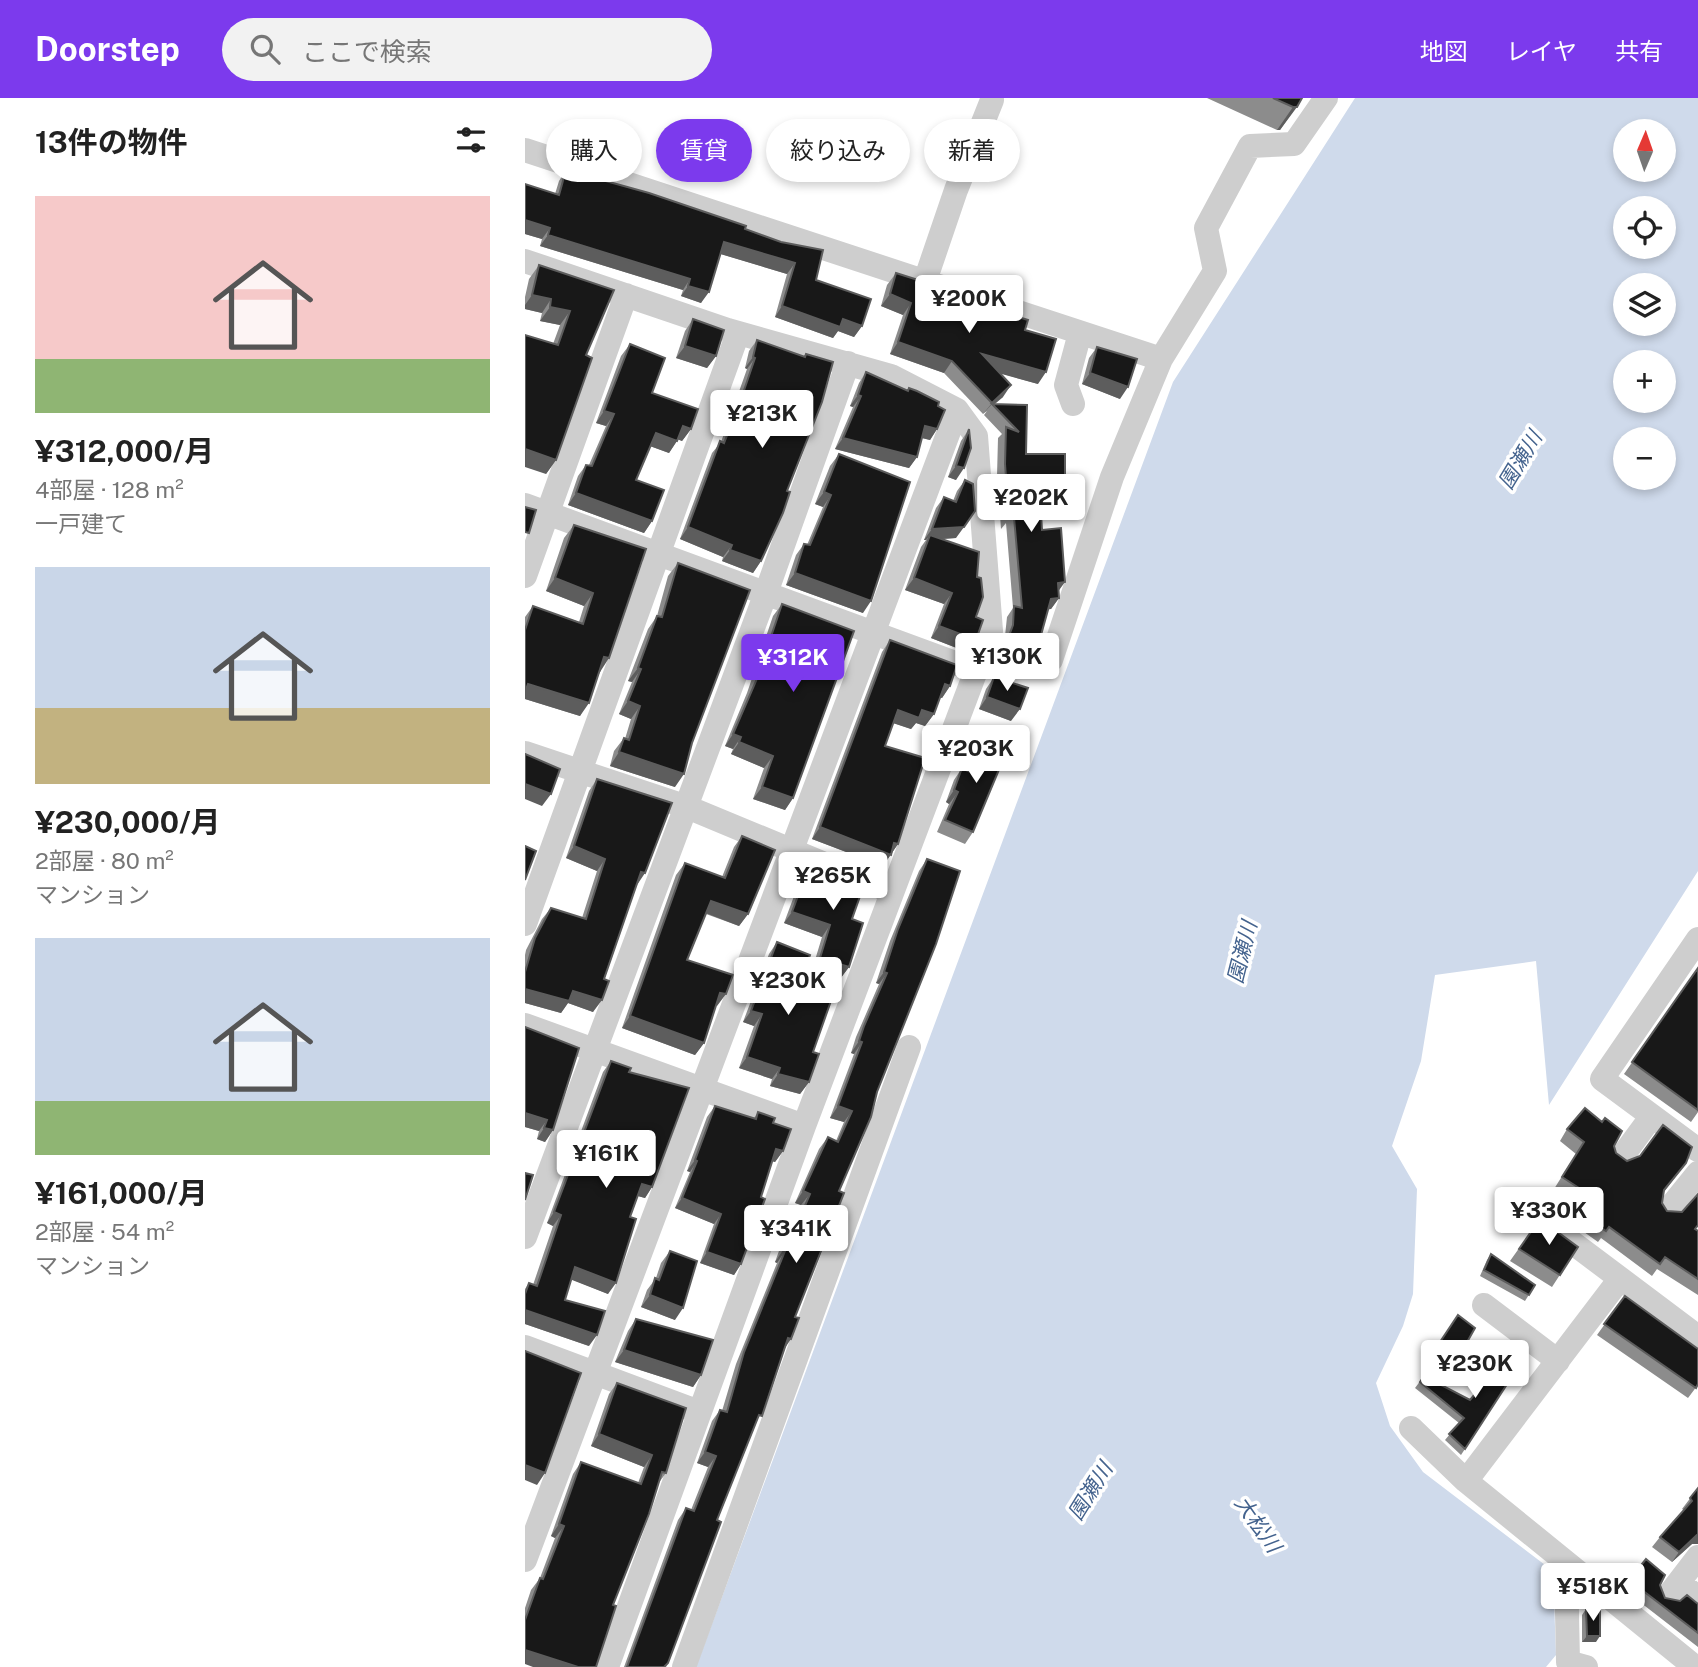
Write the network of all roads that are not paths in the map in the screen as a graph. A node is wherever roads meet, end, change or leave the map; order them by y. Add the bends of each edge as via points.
1 (1326, 98) edge
2 (992, 100) edge
3 (525, 150) edge
4 (525, 261) edge
5 (925, 281) junction
6 (626, 295) junction
7 (738, 333) junction
8 (1080, 333) junction
9 (1161, 359) junction
10 (848, 363) junction
11 (1073, 404) dead end
12 (957, 410) junction
13 (536, 509) edge
14 (657, 554) junction
15 (525, 576) edge
16 (766, 593) junction
17 (873, 633) junction
18 (1051, 660) dead end
19 (977, 671) junction
20 (525, 753) edge
21 (581, 772) junction
22 (687, 807) junction
23 (790, 849) junction
24 (892, 892) junction
25 (525, 924) edge
26 (1698, 939) edge
27 (525, 1025) edge
28 (909, 1047) dead end
29 (596, 1049) junction
30 (703, 1088) junction
31 (1652, 1116) junction
32 (804, 1126) junction
33 (1698, 1150) edge
34 (1621, 1158) edge
35 (1698, 1173) edge
36 (1525, 1207) dead end
37 (1668, 1210) edge
38 (525, 1237) edge
39 (1619, 1280) junction
40 (1484, 1305) dead end
41 (1698, 1337) edge
42 (525, 1347) edge
43 (1557, 1361) junction
44 (594, 1373) junction
45 (699, 1412) junction
46 (1411, 1428) dead end
47 (1466, 1481) junction
48 (1698, 1557) edge
49 (525, 1560) edge
50 (1566, 1564) junction
51 (1682, 1592) edge
52 (1572, 1665) edge
53 (607, 1667) edge
54 (684, 1667) edge
55 (1695, 1667) edge

1 - 9 street via 1294,144 1250,146 1206,228 1215,271
2 - 5 street
3 - 5 street
4 - 6 street
5 - 8 street
6 - 7 street
6 - 13 street
7 - 10 street
7 - 14 street
8 - 9 street
8 - 11 street via 1066,385
9 - 18 street via 1112,477
10 - 12 street via 891,376
10 - 16 street
12 - 17 street
12 - 19 street via 976,436 985,543 991,631
13 - 14 street
13 - 15 street
14 - 16 street
14 - 21 street
16 - 17 street
16 - 22 street
17 - 19 street
17 - 23 street
19 - 24 street
20 - 21 street
21 - 22 street
21 - 25 street
22 - 23 street
22 - 29 street
23 - 24 street
23 - 30 street
24 - 32 street
26 - 31 street via 1602,1079
27 - 29 street
28 - 54 street
29 - 30 street
29 - 38 street
30 - 32 street
30 - 44 street
31 - 33 street
31 - 34 street
32 - 45 street
35 - 37 street
36 - 39 street
39 - 41 street
39 - 43 street
40 - 43 street
42 - 44 street
43 - 47 street
44 - 45 street
44 - 49 street
45 - 53 street
46 - 47 street
47 - 50 street
48 - 51 street
50 - 52 street
50 - 55 street

